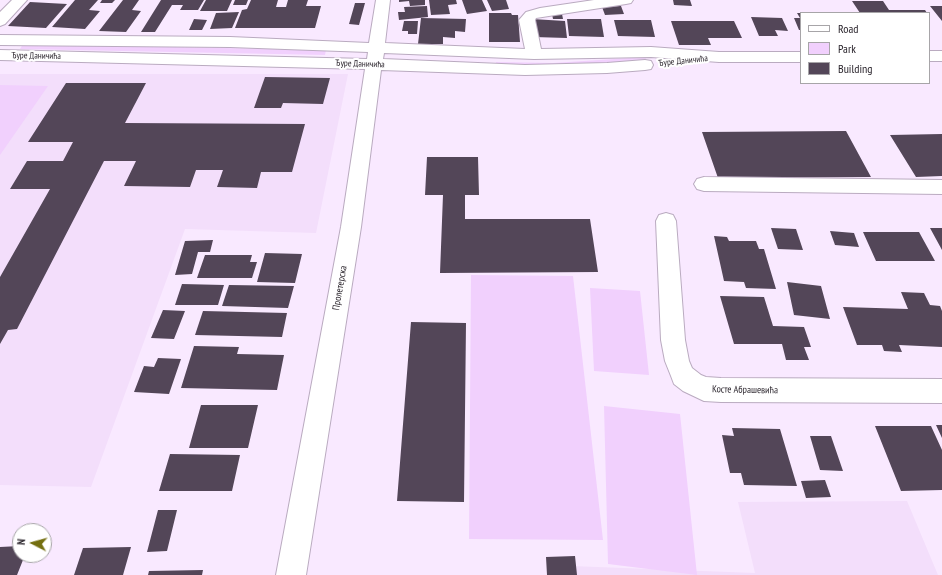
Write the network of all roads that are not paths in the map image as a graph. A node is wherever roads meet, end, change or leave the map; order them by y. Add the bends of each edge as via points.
1 (20, 0) edge
2 (383, 0) edge
3 (626, 0) edge
4 (0, 21) edge
5 (0, 40) edge
6 (534, 54) junction
7 (0, 55) edge
8 (376, 56) junction
9 (930, 56) edge
10 (942, 56) edge
11 (719, 57) junction
12 (800, 57) edge
13 (704, 184) dead end
14 (942, 187) edge
15 (666, 221) dead end
16 (942, 391) edge
17 (291, 575) edge

1 - 4 street
2 - 8 street, Пролетерска
3 - 6 street via 531,15 527,20
5 - 8 street, Ђуре Даничића via 151,40
6 - 8 street, Ђуре Даничића
6 - 11 street, Ђуре Даничића via 651,52
7 - 8 street, Ђуре Даничића
8 - 11 street, Ђуре Даничића via 553,70 686,62
8 - 17 street, Пролетерска via 351,227
9 - 10 street
11 - 12 street, Ђуре Даничића
13 - 14 street
15 - 16 street, Косте Абрашевића via 677,361 683,376 692,383 704,389 721,390

